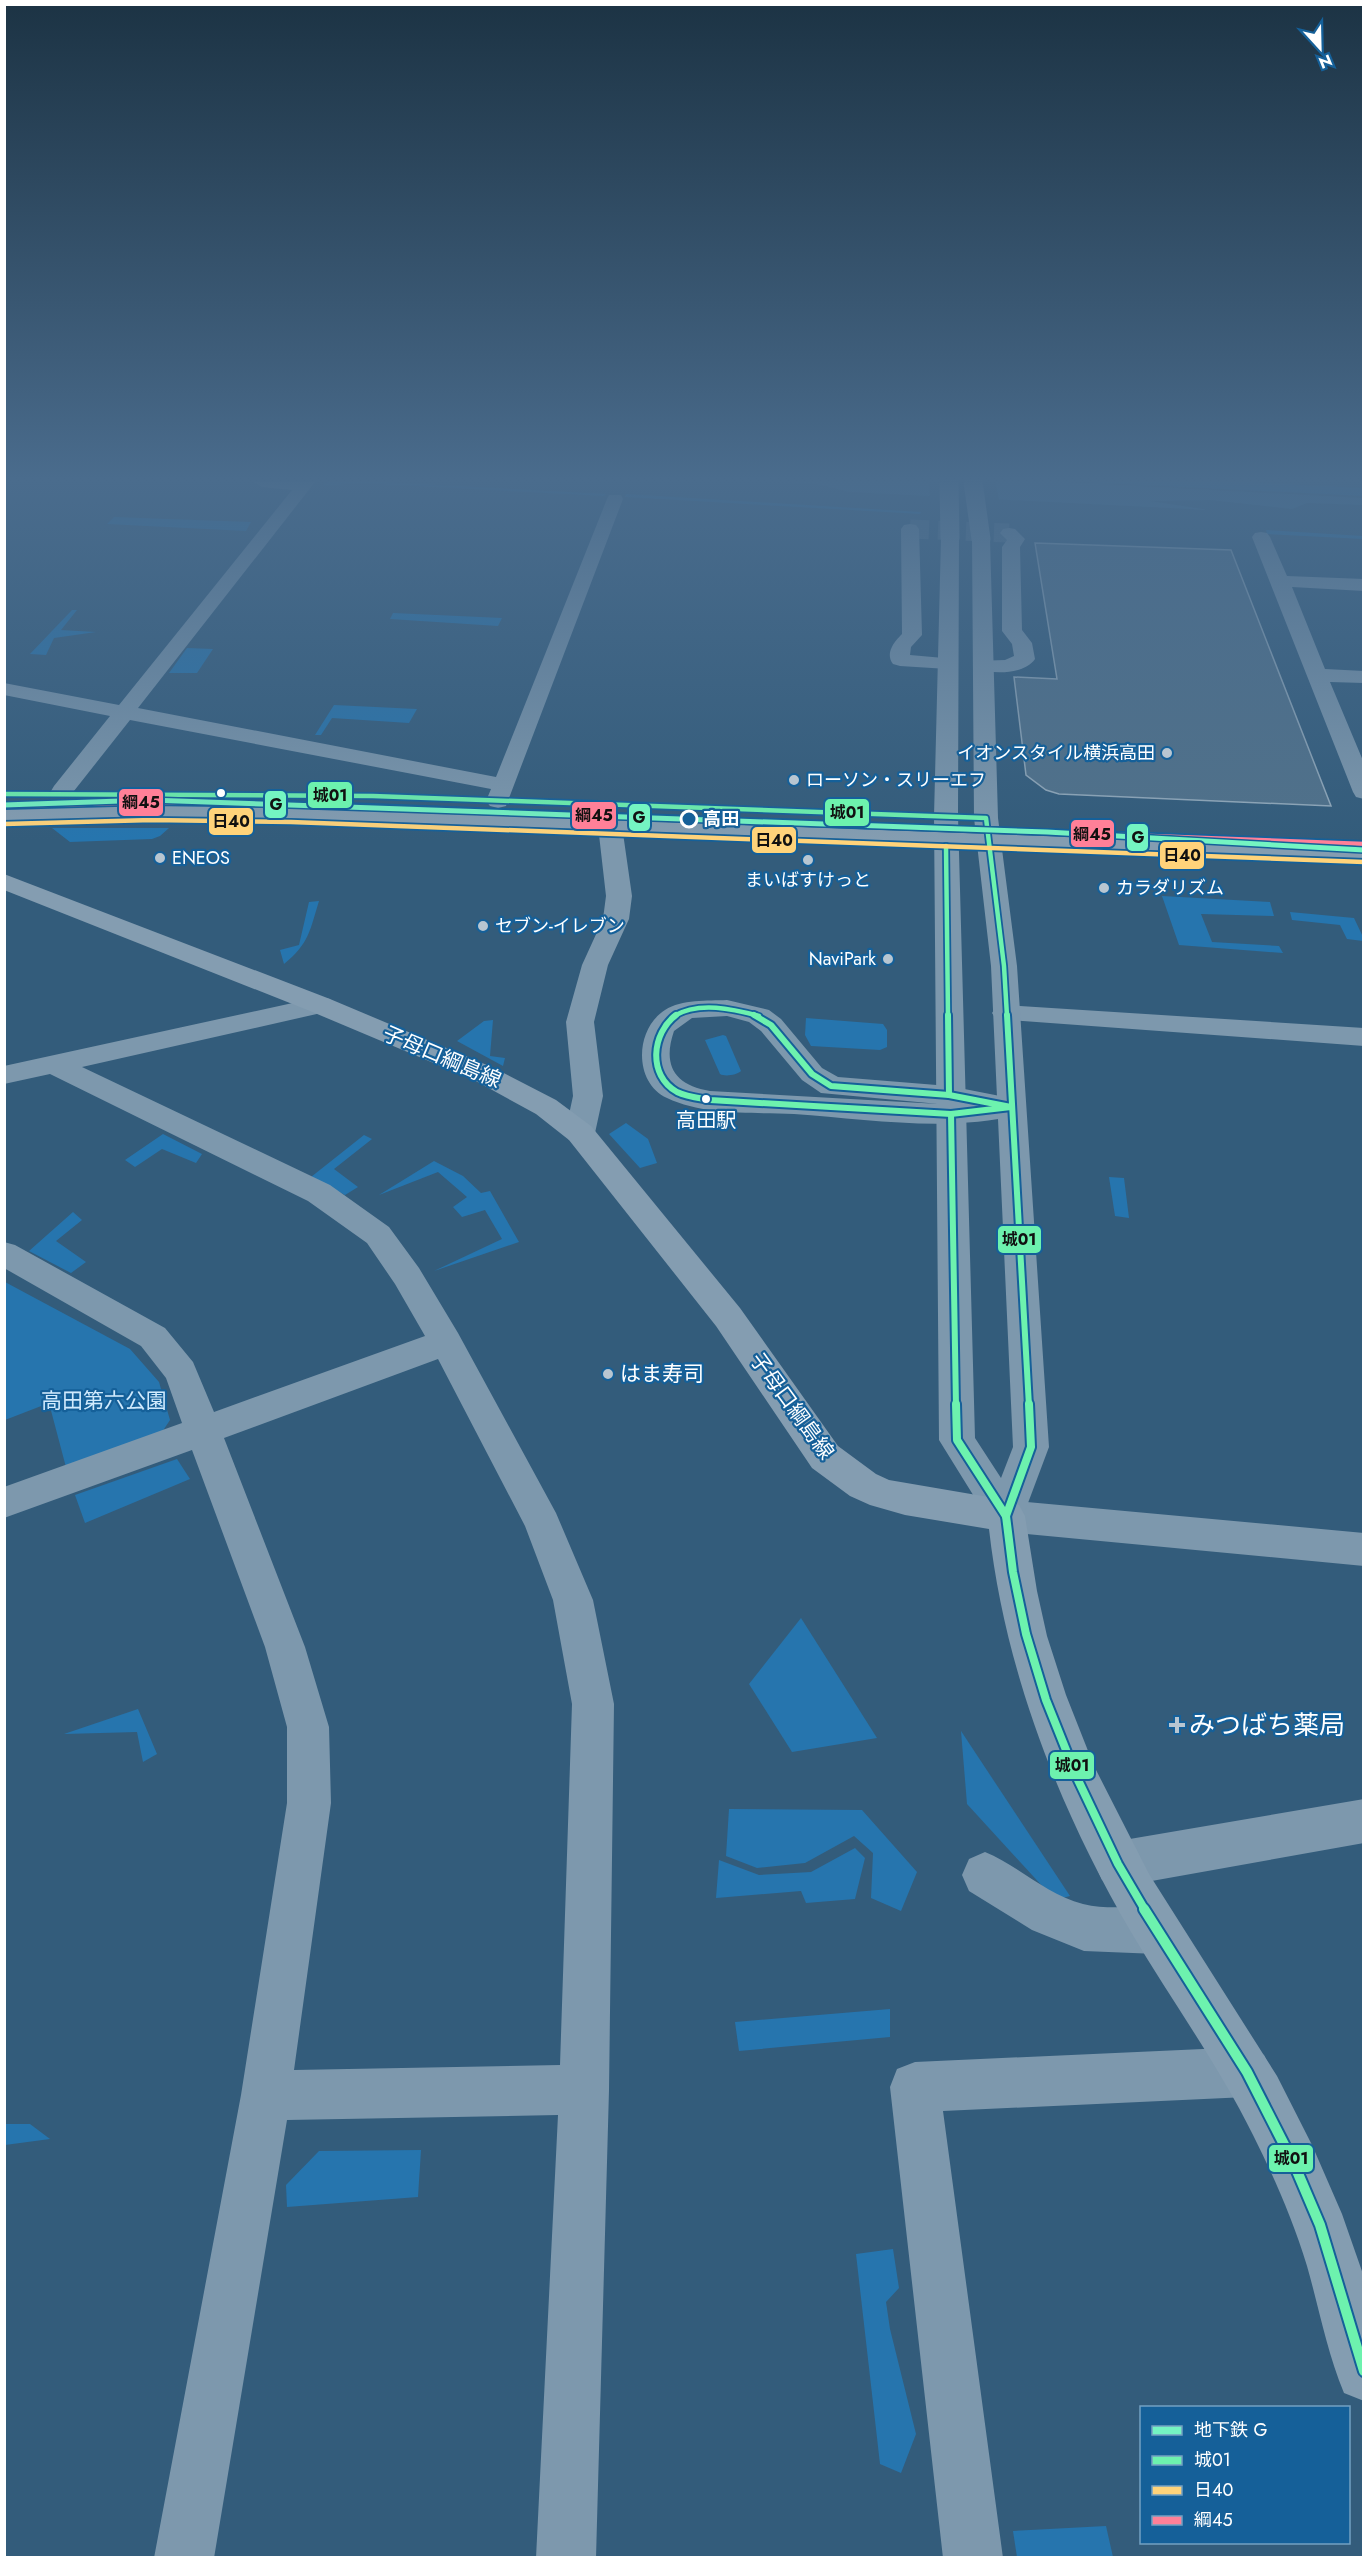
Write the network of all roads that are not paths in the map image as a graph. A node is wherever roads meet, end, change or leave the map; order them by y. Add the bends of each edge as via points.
1 (213, 602) edge
2 (575, 602) edge
3 (911, 602) edge
4 (949, 602) edge
5 (982, 602) edge
6 (1012, 602) edge
7 (1288, 603) joint
8 (1310, 604) dead end
9 (948, 663) junction
10 (983, 665) junction
11 (1316, 675) junction
12 (1364, 677) edge
13 (4, 689) edge
14 (127, 712) junction
15 (62, 791) junction
16 (1364, 792) edge
17 (501, 793) junction
18 (4, 794) edge
19 (4, 815) edge
20 (610, 826) junction
21 (946, 828) junction
22 (987, 829) junction
23 (1364, 831) edge
24 (1364, 853) edge
25 (4, 881) edge
26 (320, 1005) junction
27 (1006, 1013) junction
28 (1364, 1037) edge
29 (802, 1062) junction
30 (53, 1064) junction
31 (4, 1075) edge
32 (771, 1104) junction
33 (950, 1104) junction
34 (1011, 1107) junction
35 (580, 1133) junction
36 (4, 1253) edge
37 (446, 1342) junction
38 (202, 1431) junction
39 (4, 1503) edge
40 (1006, 1516) junction
41 (1364, 1550) edge
42 (1364, 1821) edge
43 (1118, 1864) junction
44 (985, 1875) dead end
45 (1157, 1931) junction
46 (1247, 2072) junction
47 (584, 2090) junction
48 (266, 2095) junction
49 (1364, 2373) edge
50 (184, 2558) edge
51 (566, 2558) edge
52 (973, 2558) edge

1 - 14 street
2 - 17 street
3 - 9 street via 912,635 901,646 900,660
4 - 9 street, bridge
5 - 10 street, bridge
6 - 10 street via 1012,631 1022,643 1025,659 1008,666
7 - 8 street
7 - 11 street
9 - 21 street
10 - 22 street
11 - 12 street
11 - 16 street
13 - 14 street
14 - 15 street
14 - 17 street
15 - 17 main road
15 - 18 main road
17 - 21 main road
19 - 20 main road via 291,813
20 - 21 main road
20 - 35 street via 620,896 616,919 595,965 580,1022 588,1096
21 - 22 main road
21 - 33 street
22 - 23 main road
22 - 24 main road
22 - 27 street
25 - 26 main road, 子母口綱島線
26 - 30 street
26 - 35 main road, 子母口綱島線 via 525,1094
27 - 28 street
27 - 34 street
29 - 32 street
29 - 32 street via 771,1025 744,1011 699,1009 676,1015 661,1029 655,1044 658,1067 674,1089 710,1100
29 - 33 street via 817,1079 839,1087
30 - 31 street
30 - 37 street via 319,1193 378,1235
32 - 33 street
33 - 34 street
33 - 40 street via 957,1440
34 - 40 street via 1031,1447
35 - 40 main road, 子母口綱島線 via 728,1317 825,1457 863,1485 883,1494
36 - 38 street via 153,1336 181,1372
37 - 38 street
37 - 47 street via 547,1534 573,1600 593,1704
38 - 39 street
38 - 48 street via 285,1647 308,1726 309,1803
40 - 41 street
40 - 43 main road via 1026,1634 1046,1700
42 - 43 street
43 - 45 main road
44 - 45 street via 1048,1914 1084,1928
45 - 46 main road
46 - 49 main road via 1320,2225
46 - 52 street via 915,2087
47 - 48 street
47 - 51 street
48 - 50 street

